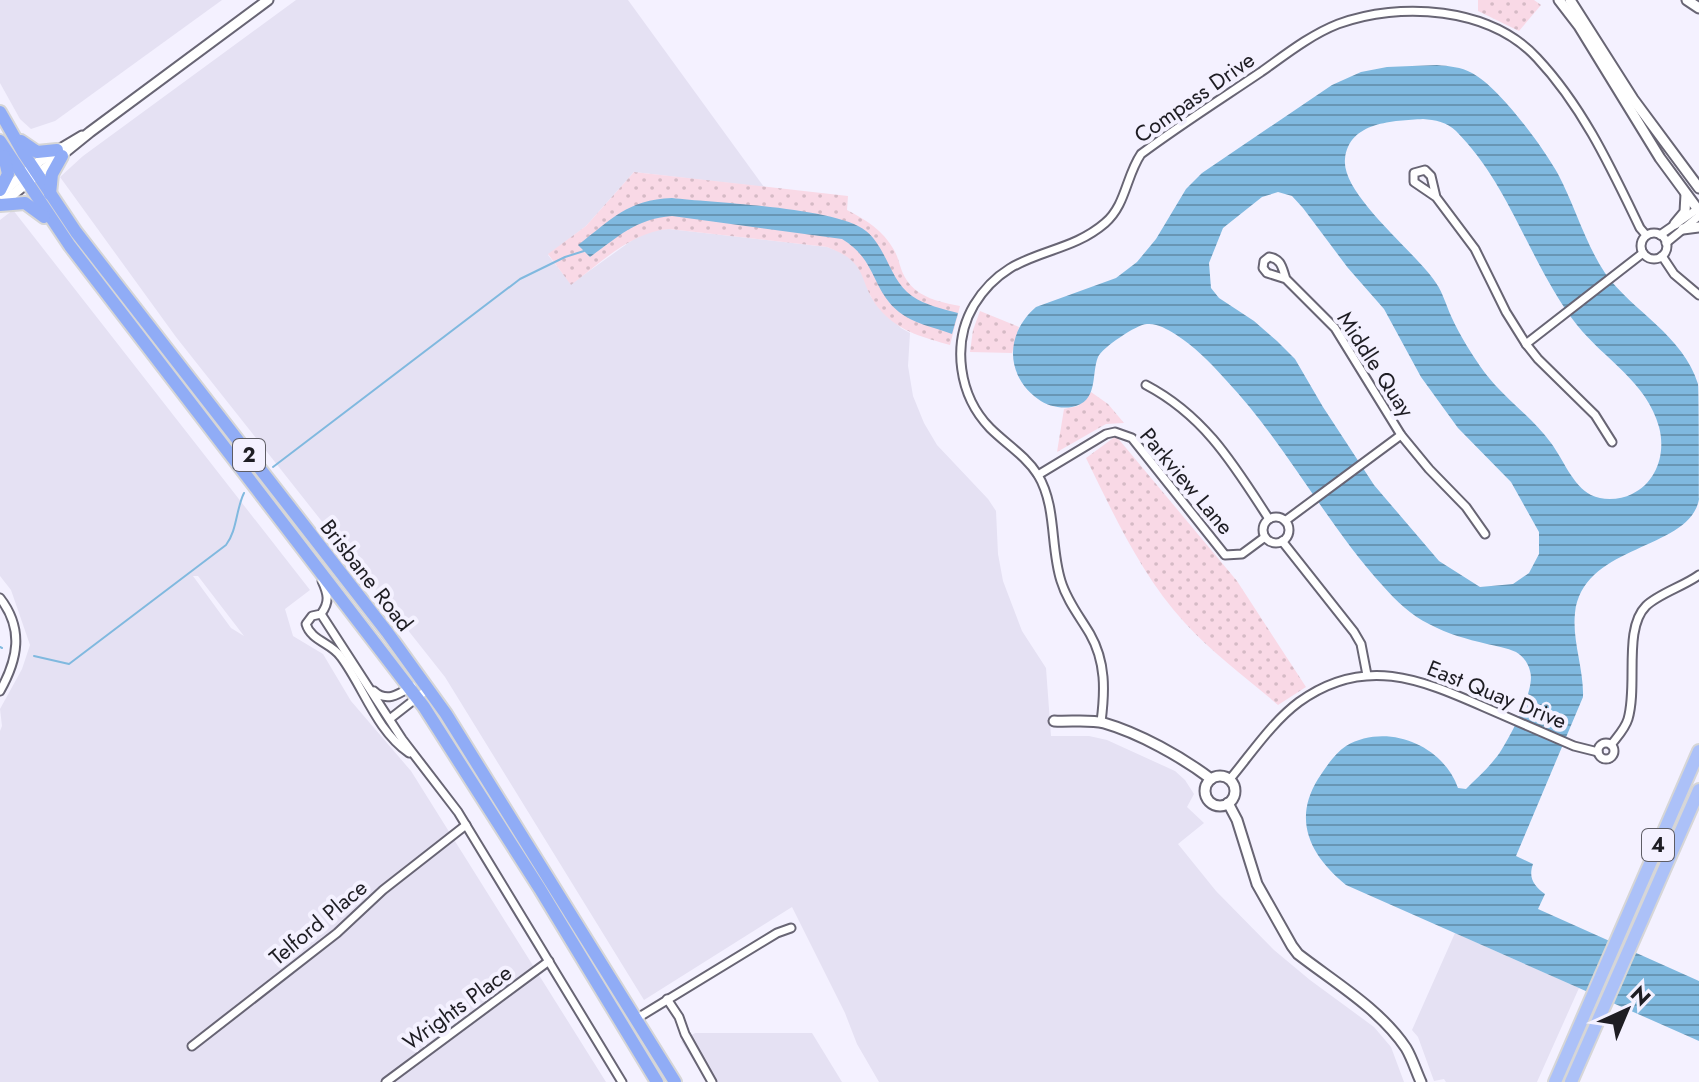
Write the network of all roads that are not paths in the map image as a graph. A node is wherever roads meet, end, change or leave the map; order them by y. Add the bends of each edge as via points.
1 (268, 0) edge
2 (1559, 0) edge
3 (1570, 0) edge
4 (1687, 0) edge
5 (1699, 8) edge
6 (0, 112) edge
7 (4, 140) edge
8 (60, 153) junction
9 (30, 176) junction
10 (1699, 188) edge
11 (0, 192) edge
12 (1686, 194) junction
13 (50, 195) junction
14 (1436, 197) dead end
15 (0, 205) edge
16 (1699, 211) edge
17 (1679, 227) junction
18 (1699, 227) edge
19 (60, 233) junction
20 (1646, 235) junction
21 (1660, 235) junction
22 (1666, 243) junction
23 (1643, 253) junction
24 (1662, 256) junction
25 (1286, 279) dead end
26 (1699, 295) edge
27 (1526, 344) junction
28 (1146, 385) dead end
29 (1401, 435) junction
30 (1612, 442) dead end
31 (1038, 475) junction
32 (1269, 519) junction
33 (1285, 521) junction
34 (1485, 534) dead end
35 (1265, 537) junction
36 (1282, 541) junction
37 (314, 561) junction
38 (1699, 575) edge
39 (0, 598) edge
40 (321, 614) junction
41 (360, 673) junction
42 (1367, 675) junction
43 (425, 684) junction
44 (0, 691) edge
45 (413, 693) junction
46 (373, 711) junction
47 (391, 718) junction
48 (1054, 721) dead end
49 (1101, 722) junction
50 (1611, 745) junction
51 (1699, 751) edge
52 (1598, 752) junction
53 (414, 756) junction
54 (1211, 779) junction
55 (1230, 779) junction
56 (1699, 790) edge
57 (1228, 803) junction
58 (466, 825) junction
59 (791, 928) dead end
60 (549, 961) junction
61 (667, 999) junction
62 (636, 1019) junction
63 (192, 1046) dead end
64 (386, 1082) edge
65 (622, 1082) edge
66 (657, 1082) edge
67 (675, 1082) edge
68 (712, 1082) edge
69 (1421, 1082) edge
70 (1555, 1082) edge
71 (1571, 1082) edge

1 - 8 street
2 - 12 street
3 - 10 street via 1633,99
4 - 5 street
6 - 7 highway, Brisbane Road / 2
7 - 8 highway
7 - 9 highway, Brisbane Road / 2
7 - 11 highway via 8,174
8 - 9 street
8 - 13 highway
9 - 11 street
9 - 13 highway, Brisbane Road / 2
9 - 15 street
9 - 19 highway, Brisbane Road / 2
12 - 16 street
12 - 17 street
13 - 43 highway, Brisbane Road / 2
14 - 27 street via 1475,249
15 - 19 highway via 28,204
16 - 17 street
17 - 18 street
17 - 21 street
17 - 22 street
19 - 37 highway, Brisbane Road / 2
20 - 21 street
20 - 23 street
20 - 31 street, Compass Drive via 1598,141 1520,42 1498,29 1442,12 1341,23 1309,39 1141,154 1107,222 1027,258 987,286 973,307 961,346 962,378 969,399 991,430
21 - 22 street
22 - 24 street
23 - 24 street via 1654,259
23 - 27 street
24 - 26 street
25 - 29 street, Middle Quay via 1335,328
27 - 30 street via 1595,415
28 - 32 street via 1185,409 1226,453
29 - 33 street, Middle Quay
29 - 34 street, Middle Quay
31 - 35 street, Parkview Lane via 1106,434 1123,433 1225,555 1242,554
31 - 49 street, Compass Drive via 1051,512 1061,582 1100,654
32 - 33 street
32 - 35 street via 1263,527
33 - 36 street via 1288,531
35 - 36 street
36 - 42 street via 1354,632
37 - 40 street via 328,598
37 - 45 highway, Brisbane Road / 2
38 - 50 street via 1650,603 1634,623 1628,721
39 - 44 street via 11,615 18,646
40 - 41 street
40 - 46 street via 312,616 307,628 341,656
41 - 45 street via 383,697
41 - 47 street
42 - 52 street, East Quay Drive via 1416,679
42 - 55 street, East Quay Drive via 1299,702
43 - 45 street
43 - 45 street
43 - 62 highway, Brisbane Road / 2
45 - 47 street
45 - 66 highway, Brisbane Road / 2
46 - 47 street
46 - 53 street
47 - 53 street
48 - 49 street
49 - 54 street via 1169,752
50 - 52 street via 1602,744
50 - 52 street via 1612,757
51 - 70 main road, 4
53 - 58 street
54 - 55 street
54 - 57 street via 1206,789 1209,800
55 - 57 street via 1235,794
56 - 71 main road, 4
57 - 69 street via 1257,884 1292,946 1394,1032
58 - 60 street
58 - 63 street, Telford Place
59 - 61 street
60 - 64 street, Wrights Place
60 - 65 street
61 - 62 street
61 - 68 street
62 - 67 highway, Brisbane Road / 2

